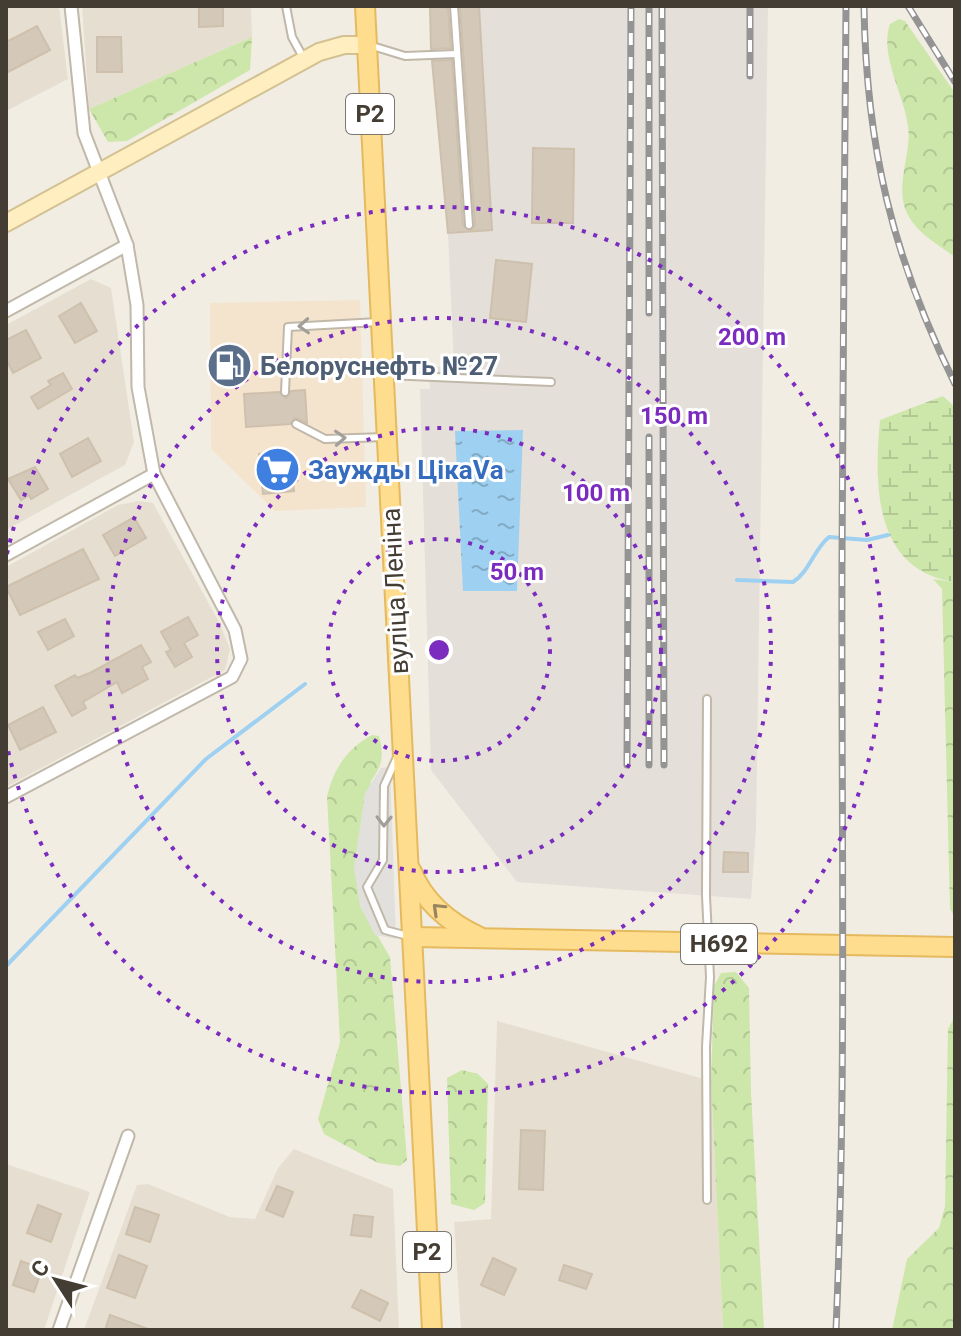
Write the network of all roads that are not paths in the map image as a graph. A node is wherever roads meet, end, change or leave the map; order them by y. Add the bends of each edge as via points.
1 (71, 6) edge
2 (286, 6) edge
3 (365, 6) edge
4 (454, 6) edge
5 (367, 45) junction
6 (456, 54) junction
7 (304, 59) junction
8 (101, 173) junction
9 (6, 223) edge
10 (469, 225) dead end
11 (127, 245) junction
12 (6, 311) edge
13 (382, 322) junction
14 (385, 375) junction
15 (551, 382) dead end
16 (285, 392) dead end
17 (296, 424) dead end
18 (388, 437) junction
19 (154, 474) junction
20 (6, 555) edge
21 (707, 699) dead end
22 (403, 748) junction
23 (6, 797) edge
24 (409, 865) junction
25 (413, 937) junction
26 (482, 938) junction
27 (708, 944) junction
28 (955, 947) edge
29 (128, 1136) dead end
30 (707, 1200) dead end
31 (59, 1330) edge
32 (432, 1330) edge

1 - 8 street via 84,133
2 - 7 lane via 292,37
3 - 5 main road, вуліца Леніна / Р2
4 - 6 lane
5 - 6 lane via 405,56
5 - 7 street via 332,47
5 - 13 main road, вуліца Леніна / Р2
6 - 10 lane
7 - 8 street
8 - 9 street
8 - 11 street
11 - 12 street
11 - 19 street via 137,305 138,387
13 - 14 main road, вуліца Леніна / Р2
13 -> 16 lane via 288,327
14 - 15 lane
14 - 18 main road, вуліца Леніна / Р2
17 -> 18 lane via 325,439
18 - 22 main road, вуліца Леніна / Р2
19 - 20 street
19 - 23 street via 235,630 241,659 232,677
21 - 27 lane
22 - 24 main road, вуліца Леніна / Р2
22 -> 25 lane via 384,786 383,860 367,887 385,930
24 - 25 main road, вуліца Леніна / Р2
26 -> 24 main road via 441,913 420,889
25 - 26 main road, Н692
25 - 32 main road, Р2
26 - 27 main road, Н692
27 - 28 main road, Н692
27 - 30 lane
29 - 31 street

